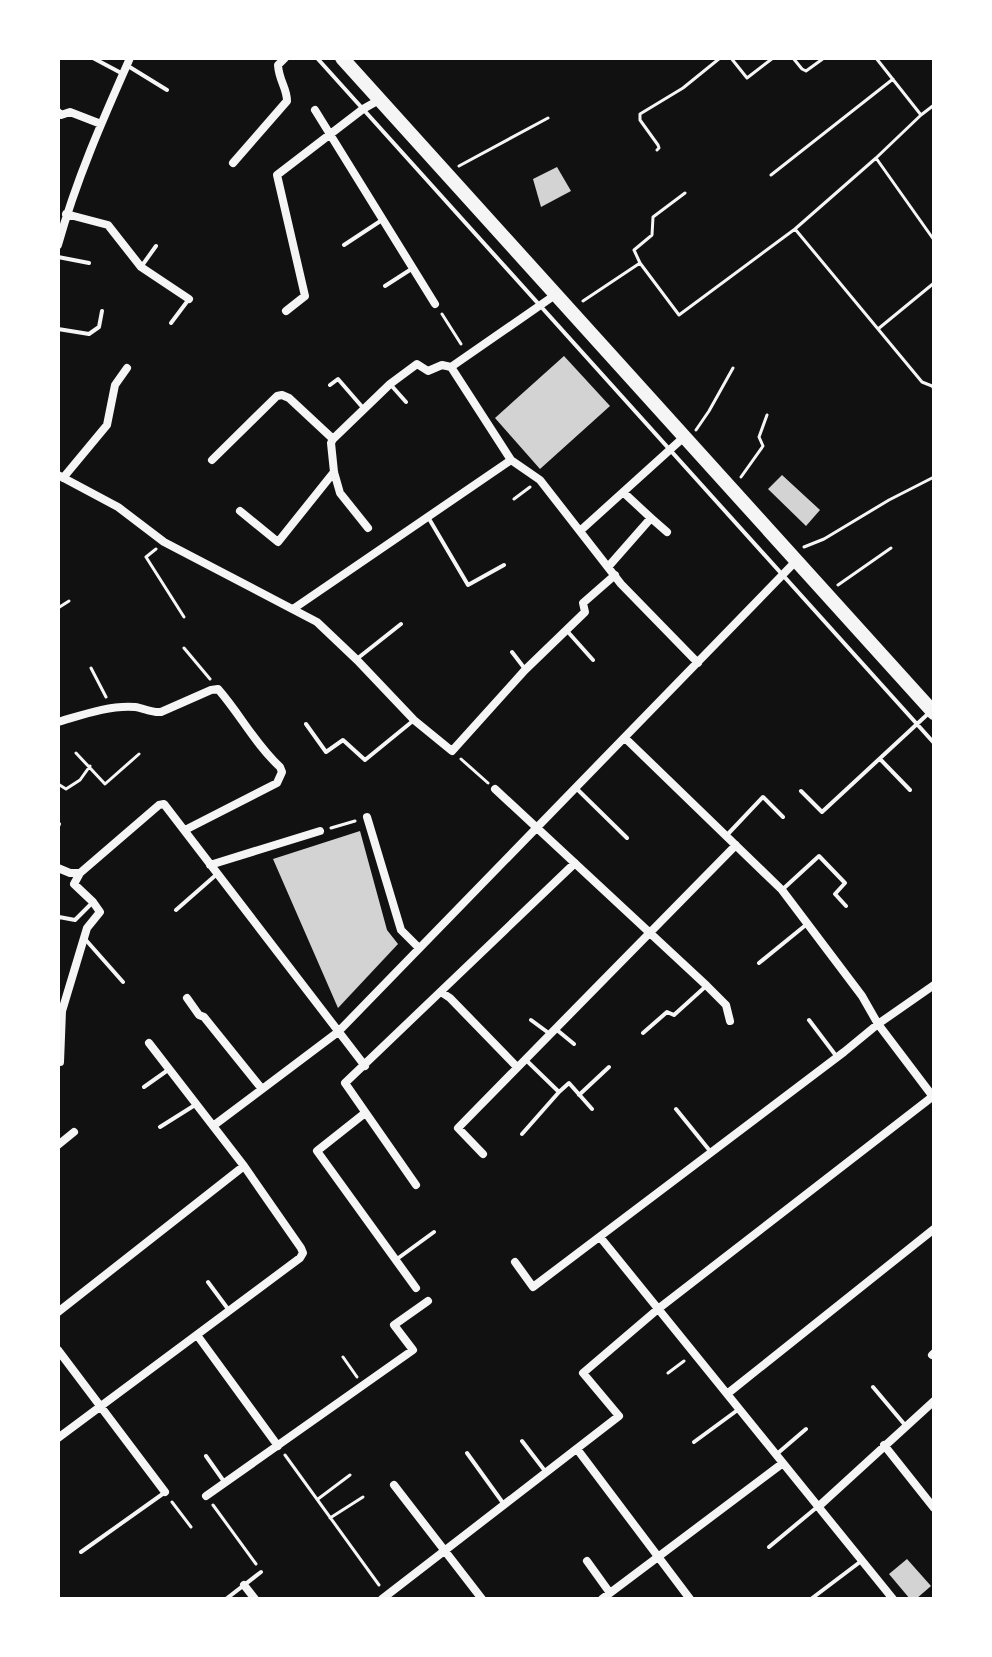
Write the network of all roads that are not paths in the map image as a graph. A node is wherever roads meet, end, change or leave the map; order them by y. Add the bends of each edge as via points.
1 (93, 58) edge
2 (285, 58) edge
3 (317, 58) edge
4 (342, 58) edge
5 (127, 66) edge
6 (167, 90) dead end
7 (379, 100) junction
8 (363, 109) junction
9 (315, 110) dead end
10 (58, 112) edge
11 (101, 124) junction
12 (329, 134) junction
13 (233, 163) dead end
14 (62, 212) edge
15 (382, 220) junction
16 (58, 245) edge
17 (344, 245) dead end
18 (156, 246) dead end
19 (58, 257) edge
20 (89, 263) dead end
21 (141, 267) junction
22 (413, 268) junction
23 (385, 286) dead end
24 (555, 295) junction
25 (189, 299) joint
26 (435, 304) road end
27 (539, 306) junction
28 (102, 311) dead end
29 (286, 311) dead end
30 (171, 323) dead end
31 (58, 329) edge
32 (451, 367) junction
33 (127, 368) dead end
34 (390, 384) junction
35 (330, 385) dead end
36 (406, 402) dead end
37 (364, 409) junction
38 (333, 439) junction
39 (686, 440) junction
40 (670, 450) junction
41 (212, 460) dead end
42 (511, 460) junction
43 (334, 472) junction
44 (61, 476) edge
45 (623, 492) junction
46 (240, 511) dead end
47 (428, 517) junction
48 (651, 518) junction
49 (368, 528) dead end
50 (580, 531) junction
51 (667, 532) dead end
52 (793, 557) junction
53 (504, 565) dead end
54 (608, 567) junction
55 (615, 575) junction
56 (783, 576) junction
57 (293, 609) junction
58 (401, 624) dead end
59 (566, 630) junction
60 (512, 652) dead end
61 (357, 660) junction
62 (593, 660) dead end
63 (698, 663) junction
64 (525, 670) junction
65 (933, 712) edge
66 (414, 720) junction
67 (58, 722) edge
68 (306, 724) dead end
69 (917, 724) junction
70 (625, 738) junction
71 (934, 743) edge
72 (880, 759) junction
73 (576, 788) junction
74 (495, 789) road end
75 (910, 790) dead end
76 (801, 791) dead end
77 (367, 817) road end
78 (783, 817) dead end
79 (537, 828) junction
80 (185, 830) junction
81 (320, 831) road end
82 (726, 835) junction
83 (627, 838) dead end
84 (736, 845) junction
85 (575, 863) junction
86 (210, 865) junction
87 (58, 868) edge
88 (80, 873) junction
89 (217, 874) junction
90 (782, 890) junction
91 (93, 902) junction
92 (846, 906) dead end
93 (176, 910) dead end
94 (58, 919) edge
95 (807, 924) junction
96 (650, 933) junction
97 (84, 937) junction
98 (419, 948) junction
99 (759, 963) dead end
100 (123, 982) dead end
101 (934, 985) edge
102 (707, 986) junction
103 (441, 992) junction
104 (187, 998) dead end
105 (60, 1010) edge
106 (531, 1020) dead end
107 (809, 1020) dead end
108 (730, 1021) dead end
109 (878, 1024) junction
110 (338, 1032) junction
111 (552, 1032) junction
112 (643, 1033) dead end
113 (149, 1043) dead end
114 (574, 1044) dead end
115 (837, 1057) junction
116 (525, 1059) junction
117 (59, 1062) edge
118 (365, 1066) junction
119 (517, 1067) junction
120 (609, 1067) dead end
121 (170, 1070) junction
122 (144, 1087) dead end
123 (262, 1089) junction
124 (559, 1092) junction
125 (579, 1095) junction
126 (933, 1098) edge
127 (196, 1104) junction
128 (592, 1109) dead end
129 (676, 1109) dead end
130 (365, 1113) junction
131 (213, 1126) junction
132 (160, 1127) dead end
133 (74, 1132) dead end
134 (522, 1134) dead end
135 (58, 1145) edge
136 (711, 1153) junction
137 (483, 1154) dead end
138 (244, 1166) junction
139 (416, 1185) dead end
140 (934, 1229) edge
141 (434, 1232) dead end
142 (600, 1237) junction
143 (396, 1260) junction
144 (515, 1262) dead end
145 (208, 1282) dead end
146 (416, 1288) dead end
147 (428, 1301) dead end
148 (658, 1309) junction
149 (229, 1311) junction
150 (58, 1312) edge
151 (197, 1335) junction
152 (58, 1350) edge
153 (873, 1387) dead end
154 (727, 1394) junction
155 (934, 1401) edge
156 (101, 1407) junction
157 (739, 1409) junction
158 (906, 1427) junction
159 (806, 1429) dead end
160 (58, 1438) edge
161 (522, 1441) dead end
162 (694, 1442) dead end
163 (884, 1445) junction
164 (278, 1446) junction
165 (577, 1449) junction
166 (467, 1453) dead end
167 (776, 1455) junction
168 (206, 1456) dead end
169 (783, 1463) junction
170 (546, 1473) junction
171 (225, 1483) junction
172 (394, 1485) dead end
173 (165, 1492) joint
174 (206, 1496) road end
175 (504, 1505) junction
176 (818, 1507) junction
177 (934, 1508) edge
178 (769, 1547) dead end
179 (444, 1551) junction
180 (81, 1552) dead end
181 (658, 1557) junction
182 (587, 1561) dead end
183 (862, 1561) junction
184 (261, 1572) road end
185 (244, 1585) junction
186 (610, 1593) junction
187 (384, 1597) edge
188 (226, 1599) edge
189 (255, 1599) edge
190 (482, 1599) edge
191 (602, 1599) edge
192 (690, 1599) edge
193 (811, 1599) edge
194 (893, 1599) edge

1 - 5 lane
2 - 13 street via 278,65 287,101
3 - 8 lane
4 - 7 main road
5 - 6 lane
5 - 11 street
7 - 8 street
7 - 24 main road
8 - 12 street
8 - 27 lane
9 - 12 street
10 - 11 street
11 - 14 street
12 - 15 street
12 - 29 street via 277,175 305,296
14 - 16 street
14 - 21 street via 108,225
15 - 17 lane
15 - 22 street
18 - 21 lane
19 - 20 lane
21 - 25 street
22 - 23 lane
22 - 26 street
24 - 27 street
24 - 39 main road
25 - 30 lane
27 - 32 street
27 - 40 lane
28 - 31 lane via 99,327 89,334
32 - 34 street via 428,371 417,364
32 - 42 street
33 - 44 street via 115,385 107,425
34 - 36 lane
34 - 37 street
35 - 37 lane via 338,379
37 - 38 street
38 - 41 street via 282,395
38 - 43 street
39 - 40 street
39 - 52 main road
40 - 45 street
40 - 56 lane
42 - 47 street
42 - 50 street via 540,480
43 - 46 street via 278,542
43 - 49 street via 340,493
44 - 57 street via 118,507 164,542
45 - 48 street
45 - 50 street
47 - 53 lane via 468,585
47 - 57 street
48 - 51 street
48 - 54 street
50 - 54 street
52 - 56 street
52 - 65 main road
54 - 55 street
55 - 59 street via 583,603 585,612
55 - 63 street
56 - 63 street
56 - 69 lane
57 - 61 street via 317,622
58 - 61 lane
59 - 62 lane
59 - 64 street
60 - 64 lane
61 - 66 street
63 - 70 street
64 - 66 street via 452,751
65 - 69 lane
66 - 68 lane via 365,760 343,740 326,752
67 - 80 street via 100,710 134,707 161,712 218,689 282,772 277,783
69 - 71 lane
69 - 72 lane
70 - 73 street
70 - 82 street
72 - 75 lane
72 - 76 lane via 822,812
73 - 79 street
73 - 83 lane
74 - 79 street
77 - 98 street via 401,930
78 - 82 lane via 763,797
79 - 85 street
79 - 98 street
80 - 86 street
80 - 88 street via 168,807 159,805
81 - 86 street
82 - 84 street
84 - 90 street
84 - 96 street
85 - 96 street
85 - 103 street
86 - 89 street
87 - 88 street
88 - 91 street via 74,884
89 - 93 lane
89 - 110 street
90 - 92 lane via 819,856 845,883 835,894
90 - 95 street
91 - 94 lane via 75,920
91 - 97 street via 100,912
95 - 99 lane
95 - 109 street
96 - 102 street
96 - 111 street
97 - 100 lane
97 - 105 street
98 - 110 street
101 - 109 street
102 - 108 street via 726,1005
102 - 112 lane
103 - 118 street
103 - 119 street
104 - 123 street
105 - 117 street
106 - 111 lane
107 - 115 lane
109 - 115 street
109 - 126 street
110 - 118 street
110 - 123 street
111 - 114 lane
111 - 116 street
113 - 121 street
115 - 136 street
116 - 119 street
116 - 124 lane
118 - 130 street via 345,1083
119 - 137 street via 458,1128
120 - 125 lane
121 - 122 lane
121 - 127 street
123 - 131 street
124 - 125 lane via 569,1083
124 - 134 lane
125 - 128 lane
126 - 148 street
127 - 131 street
127 - 132 lane
129 - 136 lane
130 - 139 street
130 - 143 street via 317,1151
131 - 138 street
133 - 135 street
136 - 142 street
138 - 149 street via 303,1253
138 - 150 street
140 - 154 street
141 - 143 lane
142 - 144 street via 533,1287
142 - 148 street
143 - 146 street
145 - 149 lane
147 - 164 street via 394,1325 413,1350
148 - 154 street
148 - 165 street via 583,1373 619,1416
149 - 151 street
151 - 156 street
151 - 164 street
152 - 156 street
153 - 158 lane
154 - 157 street
155 - 158 street
156 - 160 street
156 - 173 street
157 - 162 lane
157 - 167 street
158 - 163 street
159 - 167 lane
161 - 170 lane
163 - 176 street
163 - 177 street
164 - 171 street
165 - 170 street
165 - 181 street
166 - 175 lane
167 - 169 street
168 - 171 lane
169 - 176 street
169 - 181 street
170 - 175 street
171 - 174 street
172 - 179 street
173 - 180 lane
175 - 179 street
176 - 178 lane
176 - 183 street
179 - 187 street
179 - 190 street
181 - 186 street
181 - 192 street
182 - 186 street
183 - 193 lane
183 - 194 street
184 - 185 lane
185 - 188 lane
185 - 189 street
186 - 191 street

